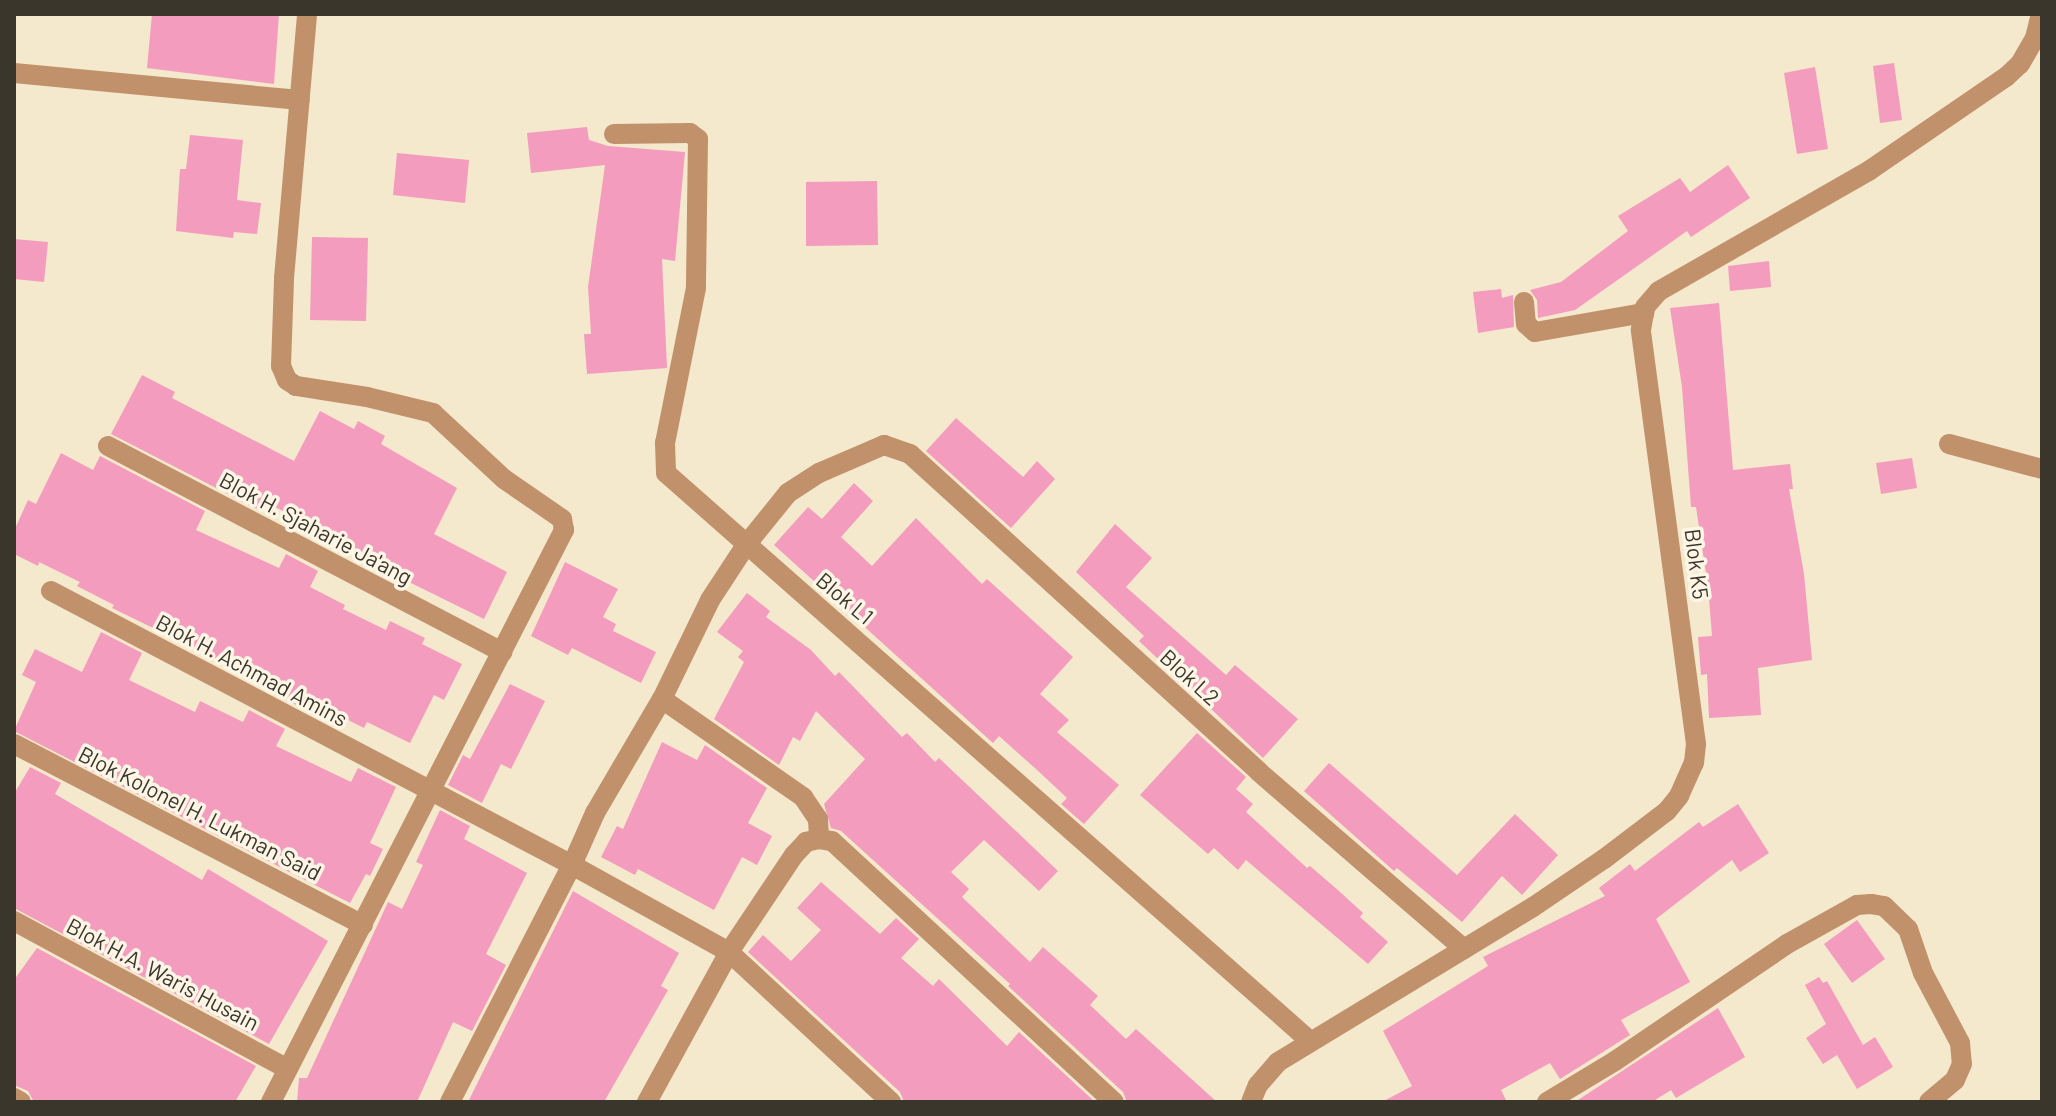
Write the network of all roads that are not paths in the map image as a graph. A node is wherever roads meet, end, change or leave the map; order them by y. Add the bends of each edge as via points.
1 (307, 14) edge
2 (2041, 14) edge
3 (14, 73) edge
4 (300, 100) junction
5 (614, 134) dead end
6 (1524, 302) dead end
7 (1644, 313) junction
8 (1949, 444) dead end
9 (108, 446) dead end
10 (2042, 469) edge
11 (746, 545) junction
12 (51, 591) dead end
13 (502, 652) junction
14 (662, 699) junction
15 (14, 744) edge
16 (430, 791) junction
17 (819, 839) junction
18 (572, 865) junction
19 (14, 921) edge
20 (363, 925) junction
21 (1464, 949) junction
22 (729, 952) junction
23 (1310, 1041) junction
24 (288, 1069) junction
25 (14, 1098) edge
26 (21, 1102) edge
27 (271, 1102) edge
28 (450, 1102) edge
29 (647, 1102) edge
30 (891, 1102) edge
31 (1114, 1102) edge
32 (1251, 1102) edge
33 (1547, 1102) edge
34 (1929, 1102) edge

1 - 4 street
2 - 7 street via 2035,38 2006,77 1870,170 1659,291
3 - 4 street
4 - 13 street via 281,366 296,386 433,413 504,479 562,519 564,530 556,550
5 - 11 street, Blok L1 via 690,133 698,139 696,288 664,458 666,473 676,484
6 - 7 street via 1526,324 1535,332
7 - 21 street, Blok K5 via 1641,330 1696,744 1694,763 1667,811 1569,883
8 - 10 street
9 - 13 street, Blok H. Sjaharie Ja'ang
11 - 14 street via 710,600
11 - 21 street, Blok L2 via 788,493 819,473 884,445 910,454 1270,782
11 - 23 street, Blok L1
12 - 16 street, Blok H. Achmad Amins
13 - 16 street
14 - 17 street via 803,797 818,819
14 - 18 street via 595,813
15 - 20 street, Blok Kolonel H. Lukman Said
16 - 18 street, Blok H. Achmad Amins
16 - 20 street
17 - 22 street via 806,842 794,855
17 - 31 street via 832,841
18 - 22 street, Blok H. Achmad Amins
18 - 28 street
19 - 24 street, Blok H.A. Waris Husain
20 - 24 street
21 - 23 street, Blok K5
22 - 29 street
22 - 30 street, Blok H. Achmad Amins
23 - 32 street, Blok K5 via 1278,1062
24 - 27 street
25 - 26 street
33 - 34 street via 1787,944 1857,905 1871,904 1884,906 1908,929 1923,973 1960,1043 1962,1064 1955,1080

